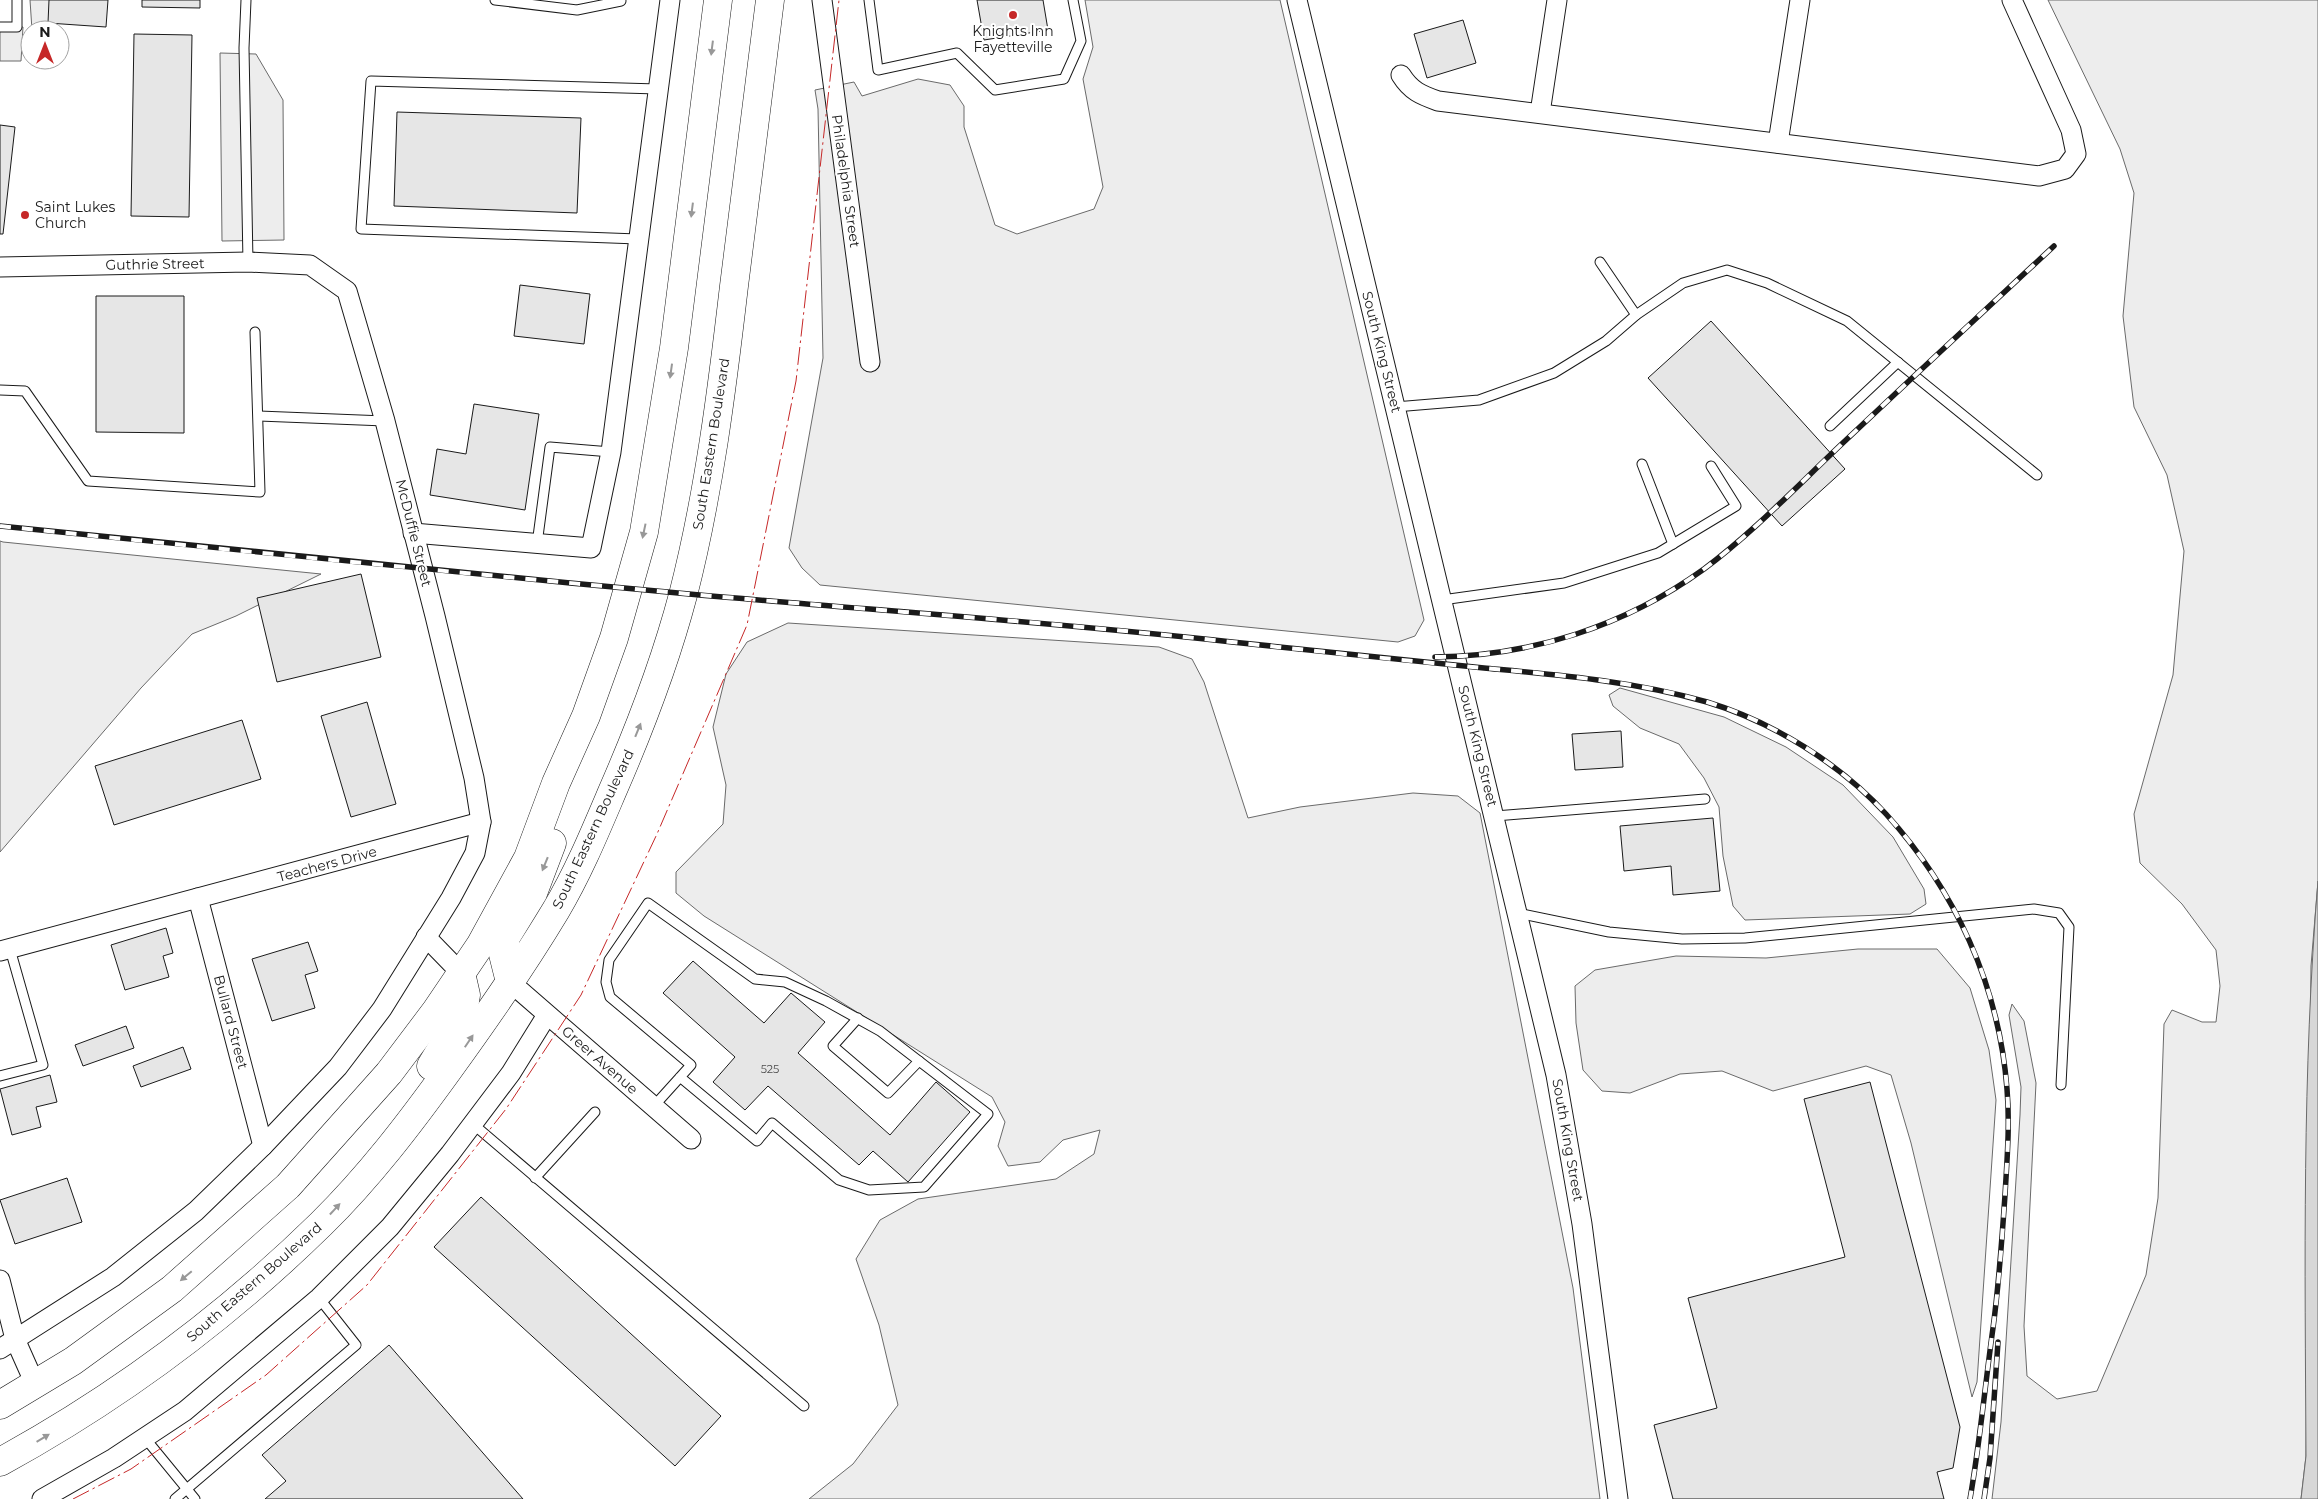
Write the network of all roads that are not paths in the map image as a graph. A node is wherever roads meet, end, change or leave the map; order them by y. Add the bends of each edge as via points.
1 (17, 0) edge
2 (246, 0) edge
3 (495, 0) edge
4 (623, 0) edge
5 (670, 0) edge
6 (718, 0) edge
7 (770, 0) edge
8 (822, 0) edge
9 (869, 0) edge
10 (1073, 0) edge
11 (1297, 0) edge
12 (1557, 0) edge
13 (1800, 0) edge
14 (2012, 0) edge
15 (0, 27) edge
16 (1401, 75) dead end
17 (658, 89) junction
18 (1540, 113) junction
19 (1778, 144) junction
20 (638, 239) junction
21 (248, 262) junction
22 (1600, 262) dead end
23 (310, 266) joint
24 (0, 267) edge
25 (1636, 315) junction
26 (255, 332) dead end
27 (870, 362) dead end
28 (1898, 362) junction
29 (0, 390) edge
30 (1395, 407) junction
31 (258, 416) junction
32 (385, 421) junction
33 (1830, 426) dead end
34 (611, 452) junction
35 (1642, 464) dead end
36 (1711, 466) dead end
37 (2037, 475) dead end
38 (413, 533) junction
39 (537, 544) junction
40 (1673, 544) junction
41 (1442, 600) junction
42 (586, 716) junction
43 (1705, 800) dead end
44 (1495, 816) junction
45 (481, 822) junction
46 (198, 898) junction
47 (1517, 913) junction
48 (426, 936) junction
49 (5, 950) edge
50 (461, 973) junction
51 (510, 982) junction
52 (548, 1015) junction
53 (858, 1018) junction
54 (919, 1061) junction
55 (0, 1076) edge
56 (680, 1077) junction
57 (2061, 1085) dead end
58 (654, 1106) junction
59 (595, 1112) dead end
60 (473, 1124) junction
61 (690, 1139) dead end
62 (263, 1146) junction
63 (366, 1177) junction
64 (535, 1178) junction
65 (0, 1280) edge
66 (319, 1298) junction
67 (8, 1344) edge
68 (35, 1384) junction
69 (0, 1405) edge
70 (804, 1406) dead end
71 (145, 1438) junction
72 (0, 1462) edge
73 (187, 1489) junction
74 (42, 1499) edge
75 (175, 1499) edge
76 (195, 1499) edge
77 (1618, 1499) edge

1 - 15 lane via 17,27
2 - 21 lane
3 - 4 lane via 577,10
5 - 17 street
6 -> 42 highway via 674,348 644,532 614,638
51 -> 7 highway, South Eastern Boulevard via 556,908 602,814 661,668 683,593 717,413
8 - 27 street, Philadelphia Street
9 - 10 lane via 878,70 957,53 995,90 1064,79 1082,41
11 - 30 street, South King Street
12 - 18 street
13 - 19 street
14 - 19 street via 2071,130 2076,154 2065,169 2040,176
16 - 18 street via 1418,94 1438,101
17 - 20 street
17 - 20 lane via 371,81 361,229
18 - 19 street
20 - 34 street
21 - 23 street, Guthrie Street
21 - 24 street, Guthrie Street
22 - 25 lane
23 - 32 street, McDuffie Street via 347,291
25 - 28 lane via 1683,283 1727,270 1767,283 1847,321
25 - 30 lane via 1606,341 1554,373 1479,400
26 - 31 lane
28 - 33 lane
28 - 37 lane
29 - 31 lane via 25,391 88,481 260,492
30 - 41 street, South King Street
31 - 32 lane
32 - 38 street, McDuffie Street
34 - 39 street via 591,548
34 - 39 lane via 550,447
35 - 40 lane
36 - 40 lane via 1736,506
38 - 39 street
38 - 45 street, McDuffie Street via 474,778
40 - 41 lane via 1658,553 1564,583
41 - 44 street, South King Street
42 - 50 highway via 528,858 481,944
42 -> 51 highway via 548,858 533,893 506,937 503,954
43 - 44 lane
44 - 47 street, South King Street
45 - 46 street, Teachers Drive
45 - 48 street via 475,853
46 - 49 street, Teachers Drive
46 - 62 street, Bullard Street
47 - 57 lane via 1609,932 1682,939 1745,938 2034,909 2059,913 2069,928
47 - 77 street, South King Street via 1556,1075 1572,1160
48 - 50 street
48 - 62 street via 382,1009 338,1067
49 - 55 lane via 43,1065
50 - 63 highway via 466,995 463,1013
50 -> 68 highway via 389,1073 288,1186 172,1289 73,1361
51 - 52 street, Greer Avenue
63 -> 51 highway, South Eastern Boulevard via 416,1114
52 - 58 street, Greer Avenue
52 - 60 street
53 - 54 lane
53 - 54 lane via 833,1046 888,1093
53 - 56 lane via 784,982 755,979 648,903 609,960 606,982 610,997 690,1065
54 - 56 lane via 988,1114 924,1187 869,1190 839,1180 772,1123 757,1141
56 - 58 lane
58 - 61 street, Greer Avenue
59 - 64 lane
60 - 64 lane
60 - 66 street via 390,1228
62 - 67 street via 196,1211 113,1277
72 -> 63 highway, South Eastern Boulevard via 98,1405 185,1342 272,1270
64 - 70 lane
65 - 67 street
66 - 71 street via 185,1410
66 - 73 lane via 356,1346
67 - 68 street
68 - 69 highway
71 - 73 lane
71 - 74 street
73 - 75 lane
73 - 76 lane

